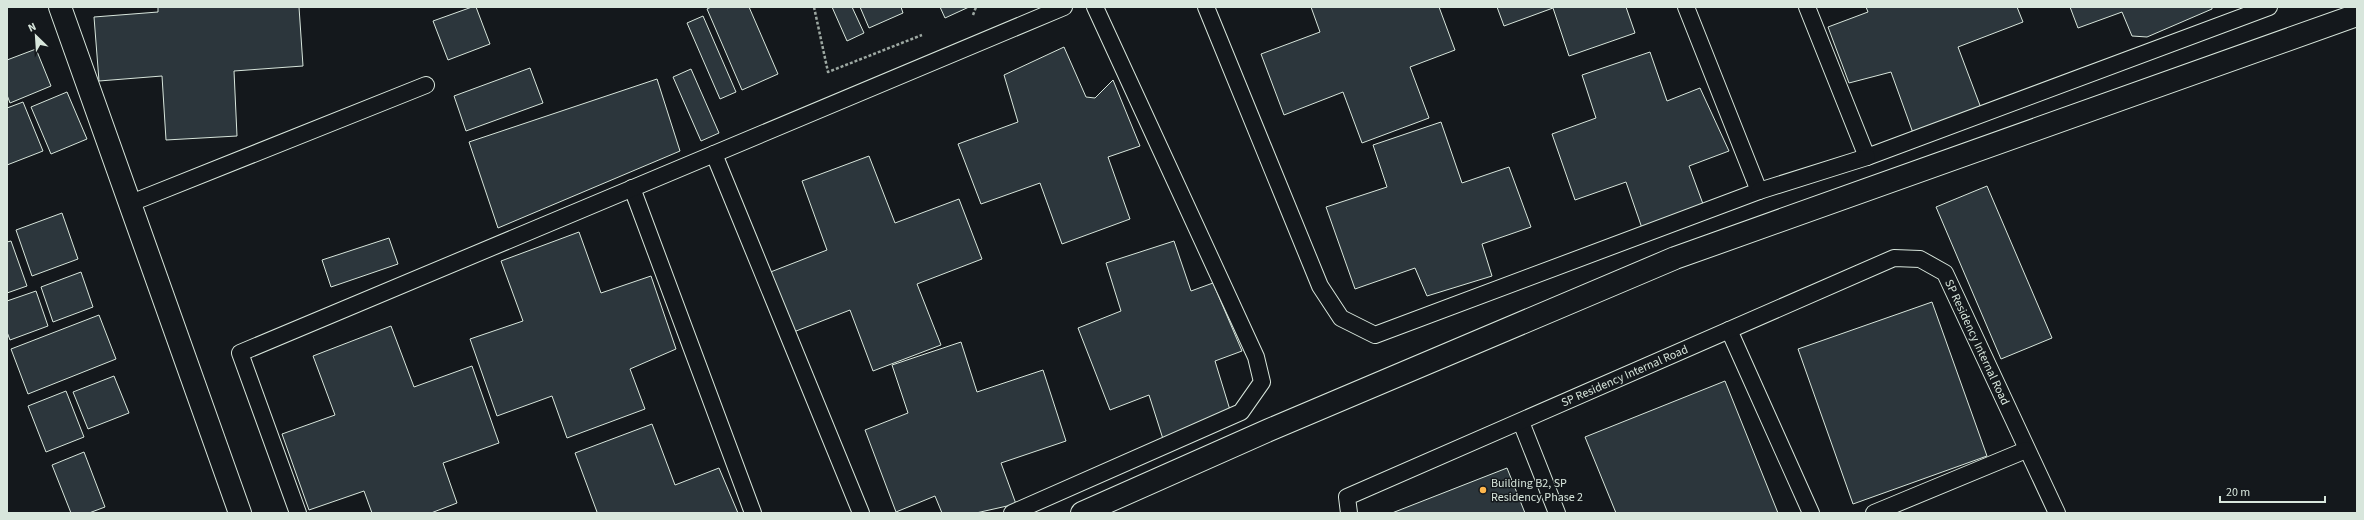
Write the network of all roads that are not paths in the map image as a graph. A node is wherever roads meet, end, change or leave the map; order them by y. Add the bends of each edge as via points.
1 (60, 7) edge
2 (1064, 7) edge
3 (1095, 7) edge
4 (1206, 7) edge
5 (1686, 7) edge
6 (1807, 7) edge
7 (2269, 7) edge
8 (2354, 13) edge
9 (426, 85) dead end
10 (714, 154) junction
11 (1867, 158) junction
12 (632, 188) junction
13 (1759, 191) junction
14 (131, 203) junction
15 (1729, 330) junction
16 (1520, 422) junction
17 (2026, 450) junction
18 (240, 513) edge
19 (298, 513) edge
20 (753, 513) edge
21 (861, 513) edge
22 (1012, 513) edge
23 (1082, 513) edge
24 (1349, 513) edge
25 (1557, 513) edge
26 (1811, 513) edge
27 (1874, 513) edge
28 (2057, 513) edge

1 - 14 street
2 - 10 lane
3 - 22 lane via 1256,357 1262,382 1241,412
4 - 13 lane via 1320,286 1341,318 1375,336
5 - 13 lane
6 - 11 lane
7 - 11 lane
8 - 23 street via 1675,258
9 - 14 lane
10 - 12 lane
10 - 21 lane
11 - 13 lane
12 - 19 lane via 240,352
12 - 20 lane
14 - 18 street
15 - 16 lane, SP Residency Internal Road
15 - 17 lane, SP Residency Internal Road via 1894,258 1920,259 1945,273
15 - 26 lane
16 - 24 lane, SP Residency Internal Road via 1347,497
16 - 25 lane
17 - 27 lane
17 - 28 lane, SP Residency Internal Road

